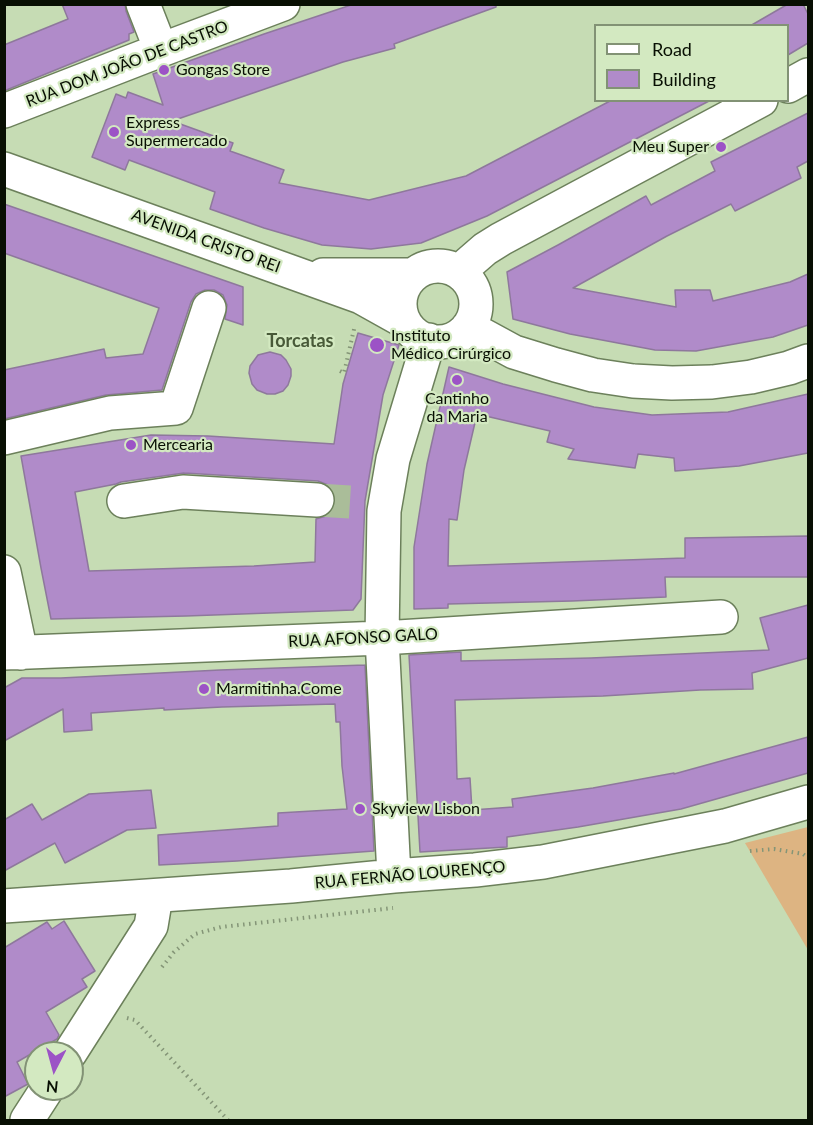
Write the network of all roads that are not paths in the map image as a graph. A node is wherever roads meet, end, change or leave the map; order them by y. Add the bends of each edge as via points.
1 (142, 4) edge
2 (284, 4) edge
3 (161, 50) junction
4 (808, 75) edge
5 (789, 85) edge
6 (757, 102) edge
7 (4, 111) edge
8 (4, 169) edge
9 (459, 272) junction
10 (300, 275) junction
11 (413, 275) junction
12 (209, 308) dead end
13 (468, 327) junction
14 (416, 330) junction
15 (808, 362) edge
16 (4, 438) edge
17 (317, 500) tunnel mouth
18 (124, 501) dead end
19 (4, 572) edge
20 (721, 617) dead end
21 (381, 638) junction
22 (13, 653) edge
23 (808, 802) edge
24 (395, 892) junction
25 (156, 896) junction
26 (4, 906) edge
27 (78, 1041) edge
28 (39, 1101) edge
29 (27, 1120) edge

1 - 3 street
2 - 3 street, RUA DOM JOÃO DE CASTRO
3 - 7 street, RUA DOM JOÃO DE CASTRO
4 - 5 street
6 - 9 street via 501,239
8 - 10 street, AVENIDA CRISTO REI
9 - 11 street via 436,266
9 - 13 street via 474,292 476,304
10 - 11 street
10 - 14 street, AVENIDA CRISTO REI via 361,297
11 - 14 street via 401,296 400,309
12 - 16 street via 176,408 110,413
13 - 14 street via 459,336 434,342
13 - 15 street via 514,352 584,373 633,381 712,382
14 - 21 street via 393,459 375,504
17 - 18 street via 183,492
19 - 22 street
20 - 21 street, RUA AFONSO GALO
21 - 22 street, RUA AFONSO GALO
21 - 24 street
23 - 24 street, RUA FERNÃO LOURENÇO via 725,826 543,862 475,870
24 - 25 street, RUA FERNÃO LOURENÇO via 291,886
25 - 26 street, RUA FERNÃO LOURENÇO
25 - 27 street via 151,926
28 - 29 street

